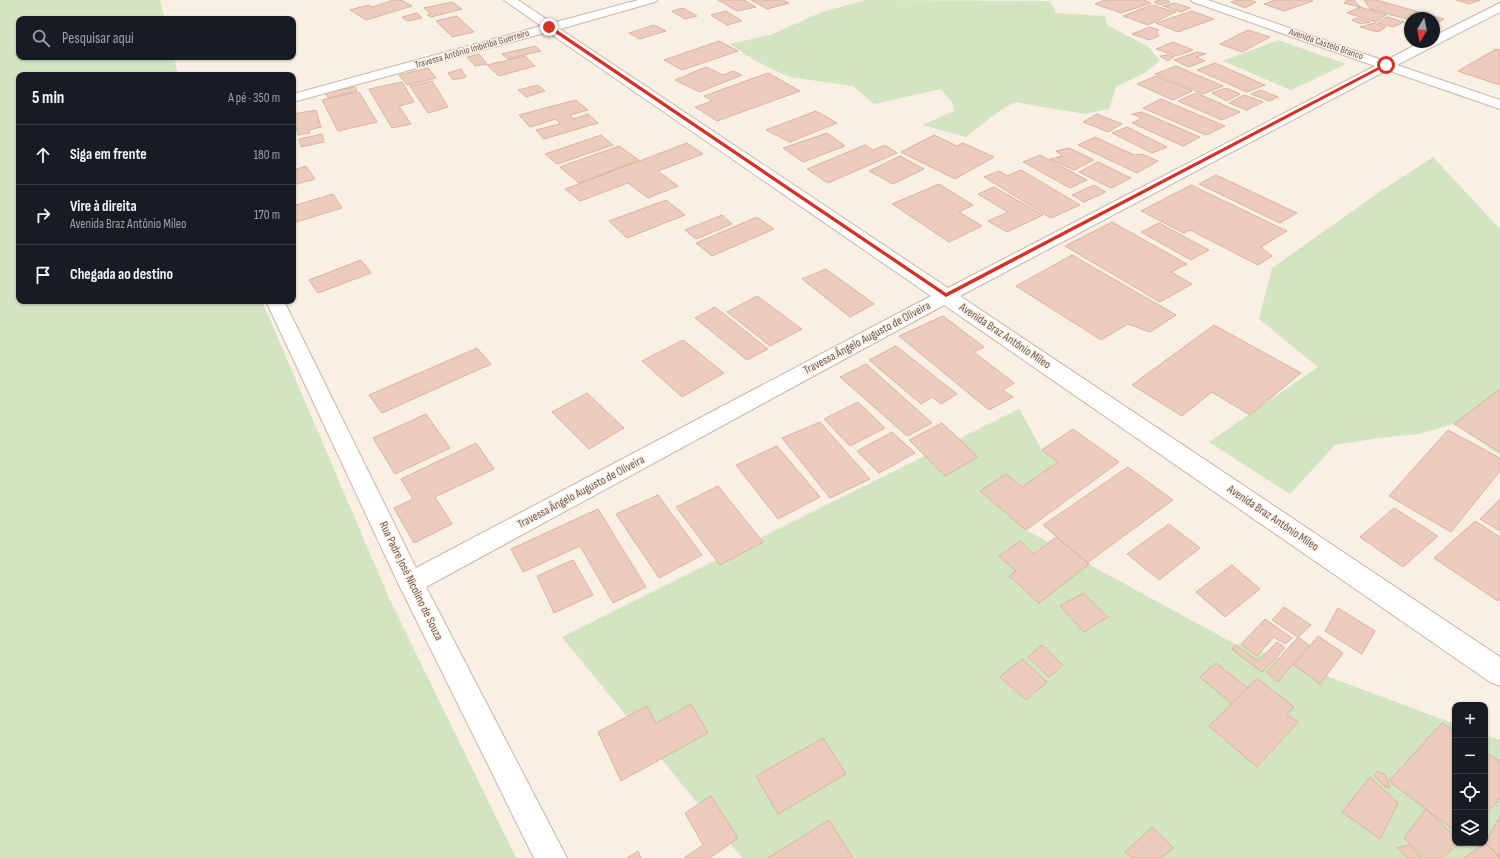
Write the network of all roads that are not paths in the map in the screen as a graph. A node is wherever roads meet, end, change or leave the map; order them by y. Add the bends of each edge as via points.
1 (510, 0) edge
2 (651, 0) edge
3 (1197, 0) edge
4 (1500, 7) edge
5 (549, 27) junction
6 (1440, 37) edge
7 (1419, 48) edge
8 (1386, 65) junction
9 (296, 97) edge
10 (1500, 105) edge
11 (946, 296) junction
12 (276, 304) edge
13 (411, 583) junction
14 (1500, 673) edge
15 (551, 858) edge

1 - 5 street, Avenida Braz Antônio Mileo
2 - 5 street, Travessa Antônio Imbiriba Guerreiro
3 - 8 street, Avenida Castelo Branco
4 - 6 street
5 - 9 street, Travessa Antônio Imbiriba Guerreiro
5 - 11 street, Avenida Braz Antônio Mileo
7 - 8 street, Travessa Ângelo Augusto de Oliveira
8 - 10 street, Avenida Castelo Branco
8 - 11 street, Travessa Ângelo Augusto de Oliveira
11 - 13 street, Travessa Ângelo Augusto de Oliveira
11 - 14 street, Avenida Braz Antônio Mileo
12 - 13 street, Rua Padre José Nicolino de Souza
13 - 15 street, Rua Padre José Nicolino de Souza

